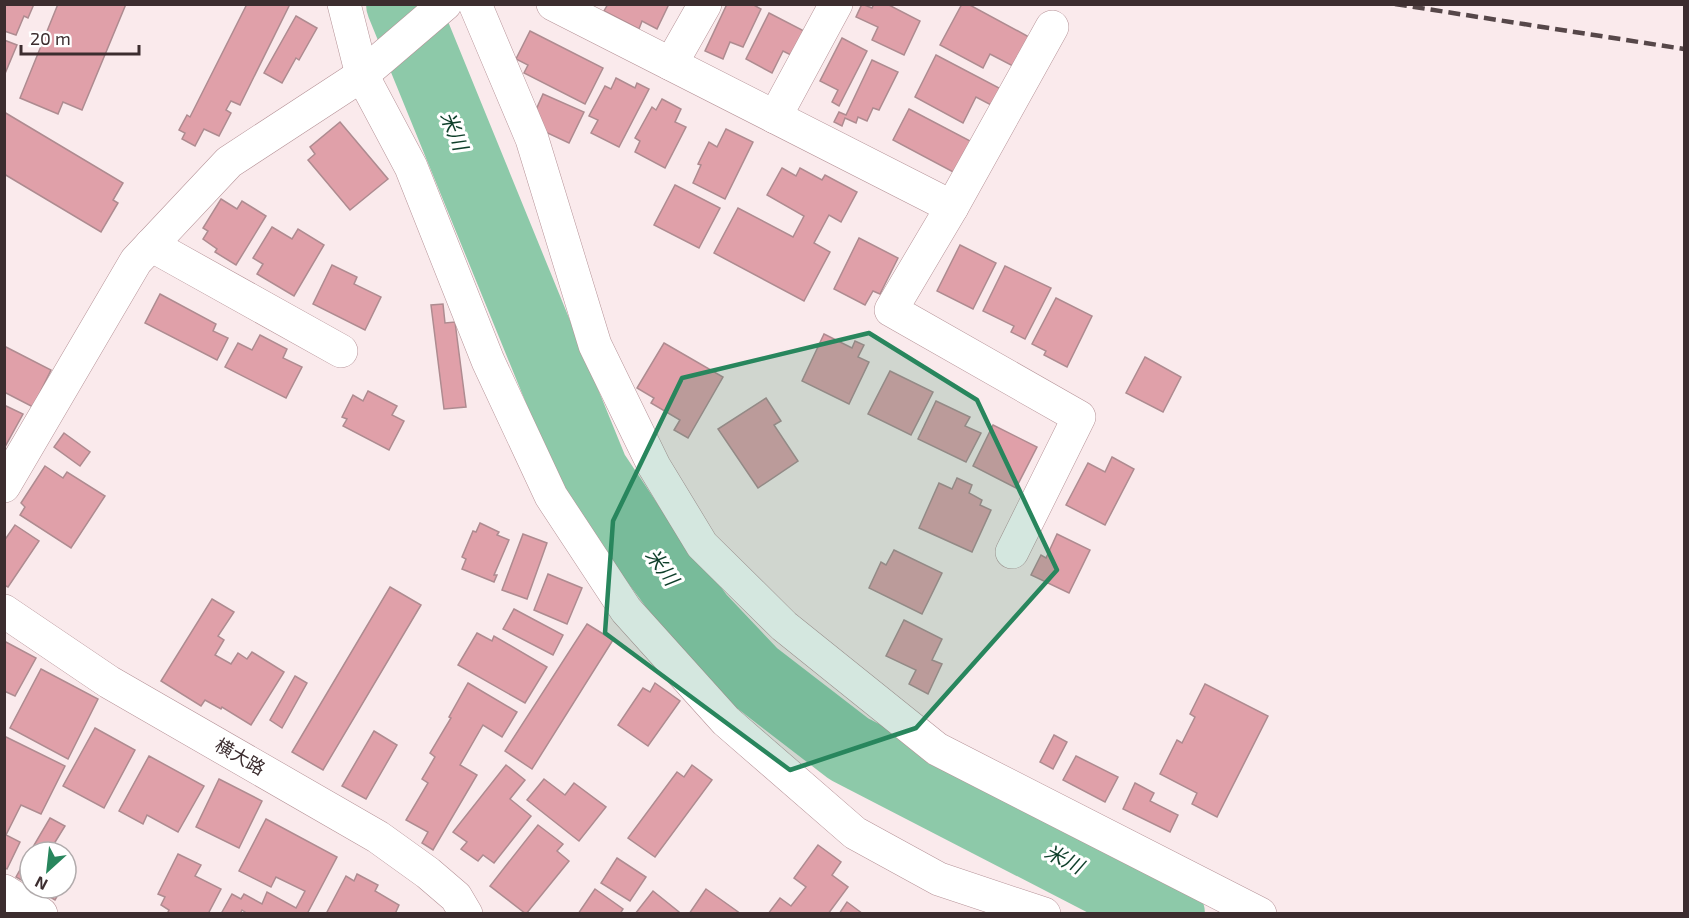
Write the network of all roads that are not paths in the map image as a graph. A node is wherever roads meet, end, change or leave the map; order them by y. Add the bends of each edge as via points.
1 (344, 4) edge
2 (445, 4) edge
3 (475, 4) edge
4 (554, 4) edge
5 (705, 4) edge
6 (836, 4) edge
7 (1052, 27) dead end
8 (671, 64) junction
9 (369, 69) junction
10 (776, 117) junction
11 (952, 207) junction
12 (151, 245) junction
13 (341, 351) dead end
14 (4, 486) edge
15 (1012, 552) dead end
16 (4, 611) edge
17 (4, 891) edge
18 (41, 914) edge
19 (466, 914) edge
20 (1044, 914) edge
21 (1260, 914) edge

1 - 9 street
2 - 9 street
3 - 21 street via 532,139 595,345 654,466 702,545 784,626 937,749
4 - 8 street
5 - 8 street
6 - 10 street
7 - 11 street
8 - 10 street
9 - 12 street via 229,162
9 - 20 street via 488,361 551,496 626,610 726,721 855,832 939,879
10 - 11 street
11 - 15 street via 891,310 1079,417
12 - 13 street
12 - 14 street via 136,261
16 - 19 street, 横大路 via 109,682 378,837 456,897
17 - 18 street

